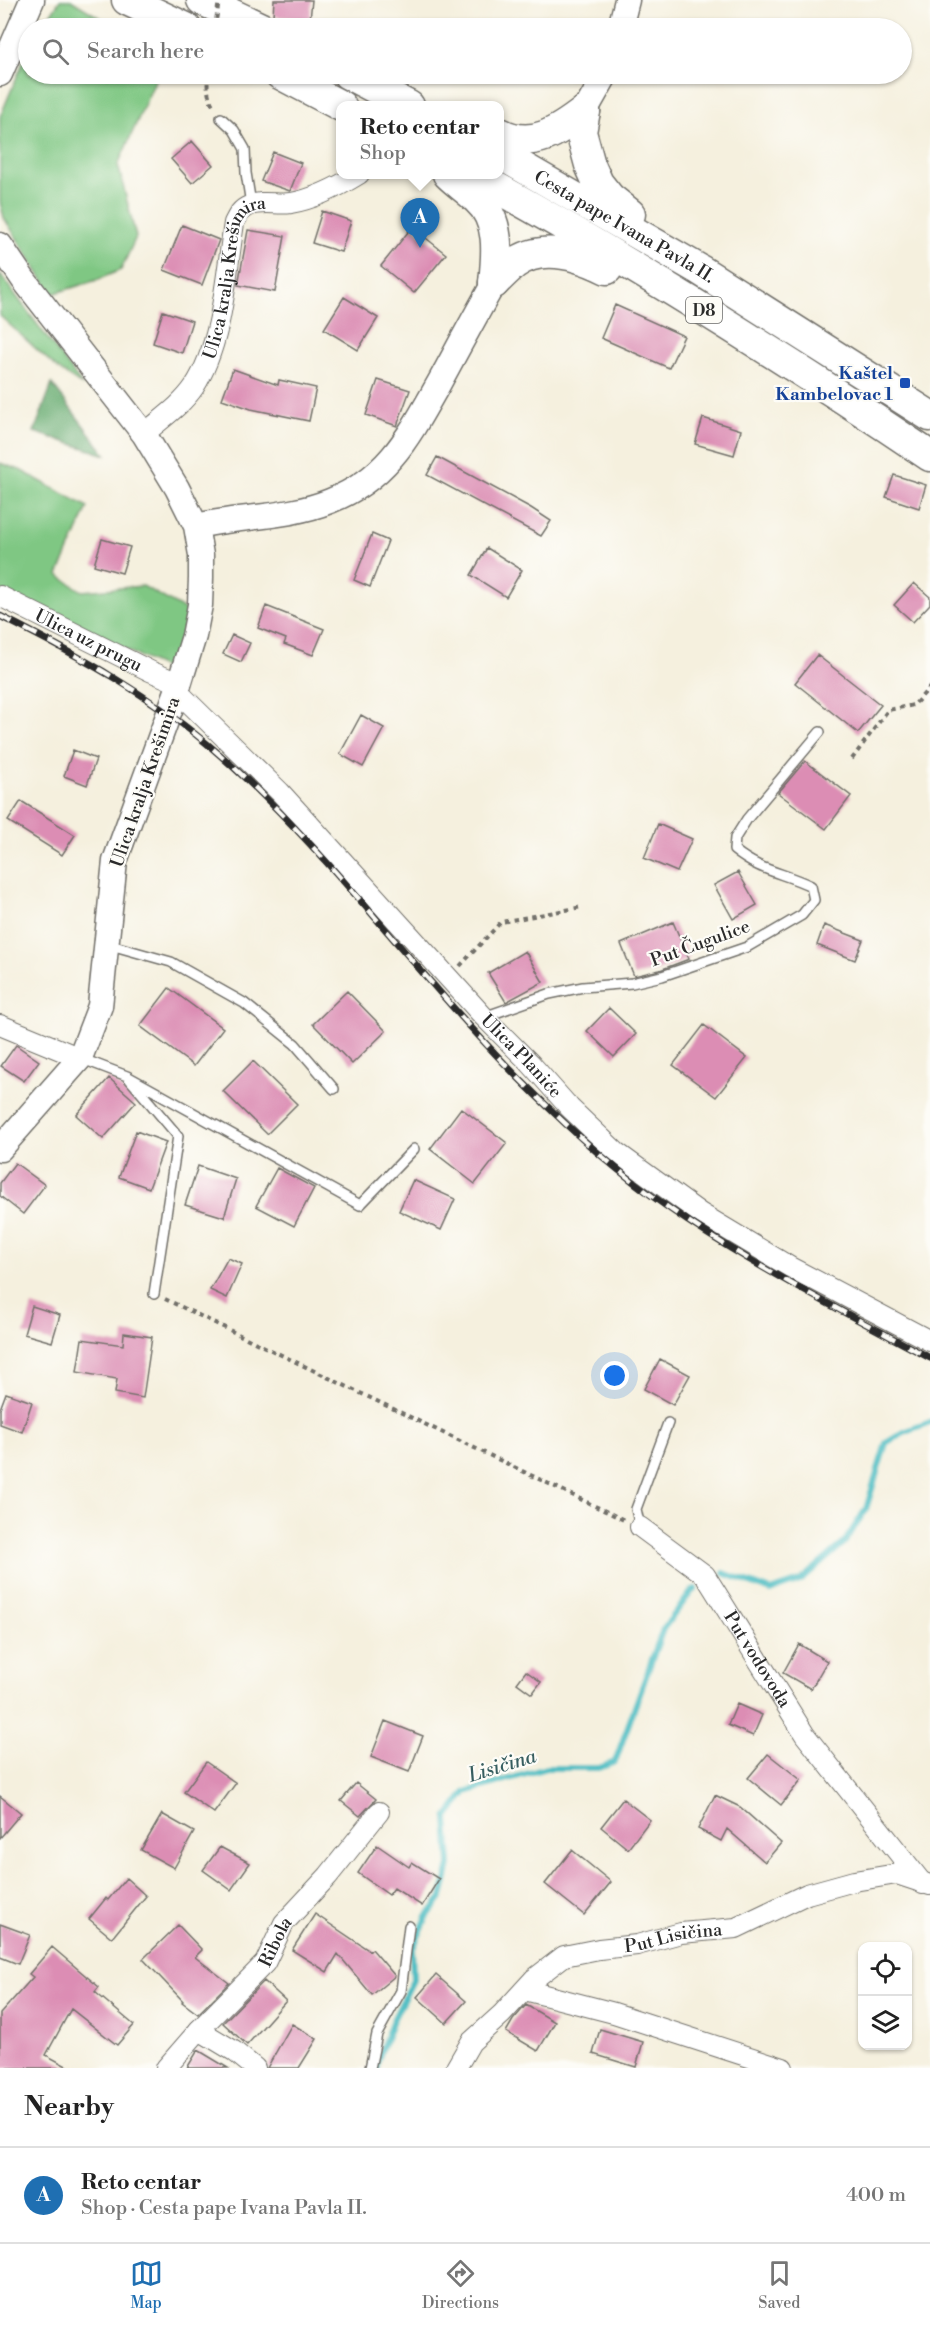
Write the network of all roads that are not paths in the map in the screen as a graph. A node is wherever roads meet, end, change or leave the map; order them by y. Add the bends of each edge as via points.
1 (127, 0) edge
2 (202, 0) edge
3 (627, 0) edge
4 (165, 18) edge
5 (240, 18) edge
6 (623, 18) edge
7 (18, 32) edge
8 (0, 74) edge
9 (299, 84) edge
10 (368, 84) edge
11 (600, 84) edge
12 (401, 101) edge
13 (336, 102) edge
14 (585, 111) junction
15 (221, 118) road end
16 (504, 136) edge
17 (504, 156) edge
18 (349, 179) edge
19 (454, 179) edge
20 (481, 179) edge
21 (251, 204) junction
22 (653, 242) junction
23 (0, 245) edge
24 (653, 278) junction
25 (494, 283) junction
26 (930, 416) edge
27 (144, 434) junction
28 (930, 456) edge
29 (196, 526) junction
30 (0, 596) edge
31 (178, 687) junction
32 (820, 732) dead end
33 (106, 944) junction
34 (484, 1017) junction
35 (0, 1025) edge
36 (80, 1058) junction
37 (128, 1076) junction
38 (334, 1089) dead end
39 (0, 1149) edge
40 (414, 1149) dead end
41 (154, 1294) road end
42 (930, 1341) edge
43 (668, 1423) dead end
44 (640, 1527) joint
45 (379, 1812) dead end
46 (927, 1887) edge
47 (410, 1926) dead end
48 (525, 1990) junction
49 (199, 2030) junction
50 (166, 2068) edge
51 (255, 2068) edge
52 (370, 2068) edge
53 (456, 2068) edge
54 (783, 2068) edge

1 - 4 main road
2 - 5 main road
3 - 6 street
7 - 8 street
9 - 13 main road
10 - 12 main road
11 - 14 street
14 - 16 main road via 562,128 526,142
14 - 22 main road via 583,146 598,183
15 - 21 lane via 245,149
17 - 22 main road, Cesta pape Ivana Pavla II. / D8
18 - 21 street, Ulica kralja Krešimira via 314,197 290,203
19 - 25 main road via 489,214 496,236
20 - 24 main road, Cesta pape Ivana Pavla II. / D8
21 - 27 street, Ulica kralja Krešimira via 234,223 217,334 209,356 180,404
22 - 26 main road, Cesta pape Ivana Pavla II. / D8
23 - 27 street, Ulica kralja Krešimira
24 - 25 main road via 615,274 573,254 553,252 516,263
24 - 28 main road, Cesta pape Ivana Pavla II. / D8
25 - 29 street via 407,441 381,469 331,501 301,510
27 - 29 street, Ulica kralja Krešimira
29 - 31 street, Ulica kralja Krešimira via 201,555 200,605
30 - 31 street, Ulica uz prugu
31 - 33 street, Ulica kralja Krešimira via 115,861
31 - 34 street, Ulica Planiće via 335,851
32 - 34 lane, Put Čugulice via 735,838 734,850 747,861 811,886 814,900 802,915 747,947 662,976 549,994
33 - 36 street, Ulica kralja Krešimira via 100,1006
33 - 38 lane via 171,962 244,1004 295,1044
34 - 42 street, Ulica Planiće via 616,1152 700,1213 790,1267
35 - 36 street
36 - 37 lane
36 - 39 street, Ulica kralja Krešimira
37 - 40 lane via 360,1205
37 - 41 lane via 178,1136
43 - 44 lane via 636,1509
44 - 46 street, Put vodovoda via 705,1575 805,1735
45 - 49 street, Ribola via 284,1923 265,1963
46 - 48 street, Put Lisičina via 897,1874 854,1881 807,1894 736,1928 681,1933 637,1945 564,1956
47 - 52 lane via 401,1990 377,2034
48 - 53 street, Put Lisičina via 471,2042
48 - 54 street via 614,2013
49 - 50 street, Ribola
49 - 51 street

